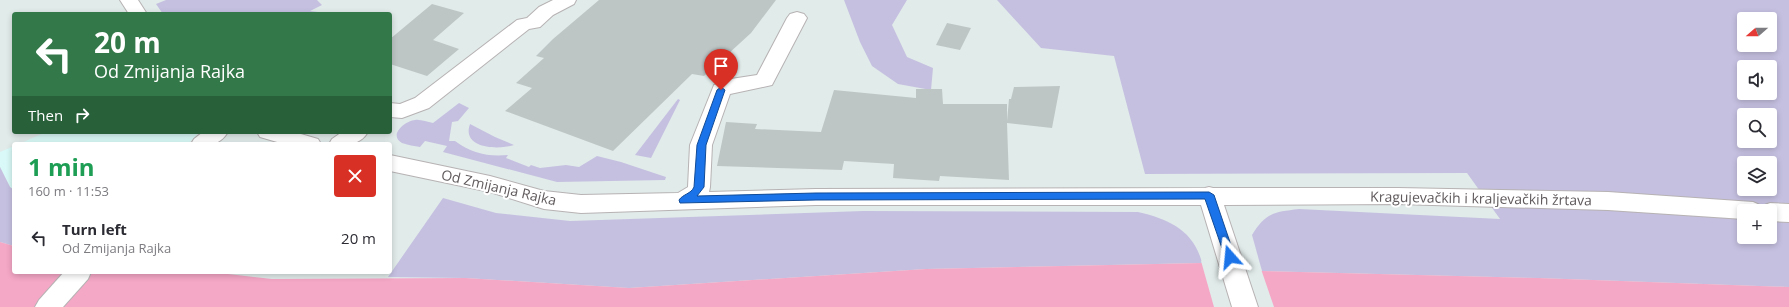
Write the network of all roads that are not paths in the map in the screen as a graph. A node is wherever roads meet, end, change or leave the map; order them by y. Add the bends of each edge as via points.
1 (129, 0) edge
2 (566, 0) edge
3 (137, 12) edge
4 (797, 18) dead end
5 (392, 110) edge
6 (214, 134) edge
7 (275, 134) edge
8 (354, 134) edge
9 (204, 142) edge
10 (303, 142) edge
11 (343, 142) edge
12 (392, 163) edge
13 (1209, 195) junction
14 (684, 200) junction
15 (1737, 210) edge
16 (1777, 212) edge
17 (1789, 213) edge
18 (77, 274) edge
19 (48, 307) edge
20 (1245, 307) edge

1 - 3 street
2 - 5 street via 546,11 533,23 524,24 422,103 402,111
4 - 14 street via 765,80 733,84 721,90 701,145 699,187 697,192
6 - 9 street
7 - 10 street
8 - 11 street
12 - 14 street, Od Zmijanja Rajka via 490,184 544,200 581,204
13 - 14 street, Od Zmijanja Rajka
13 - 15 street, Kragujevačkih i kraljevačkih žrtava via 1608,201
13 - 20 street
16 - 17 street
18 - 19 street

